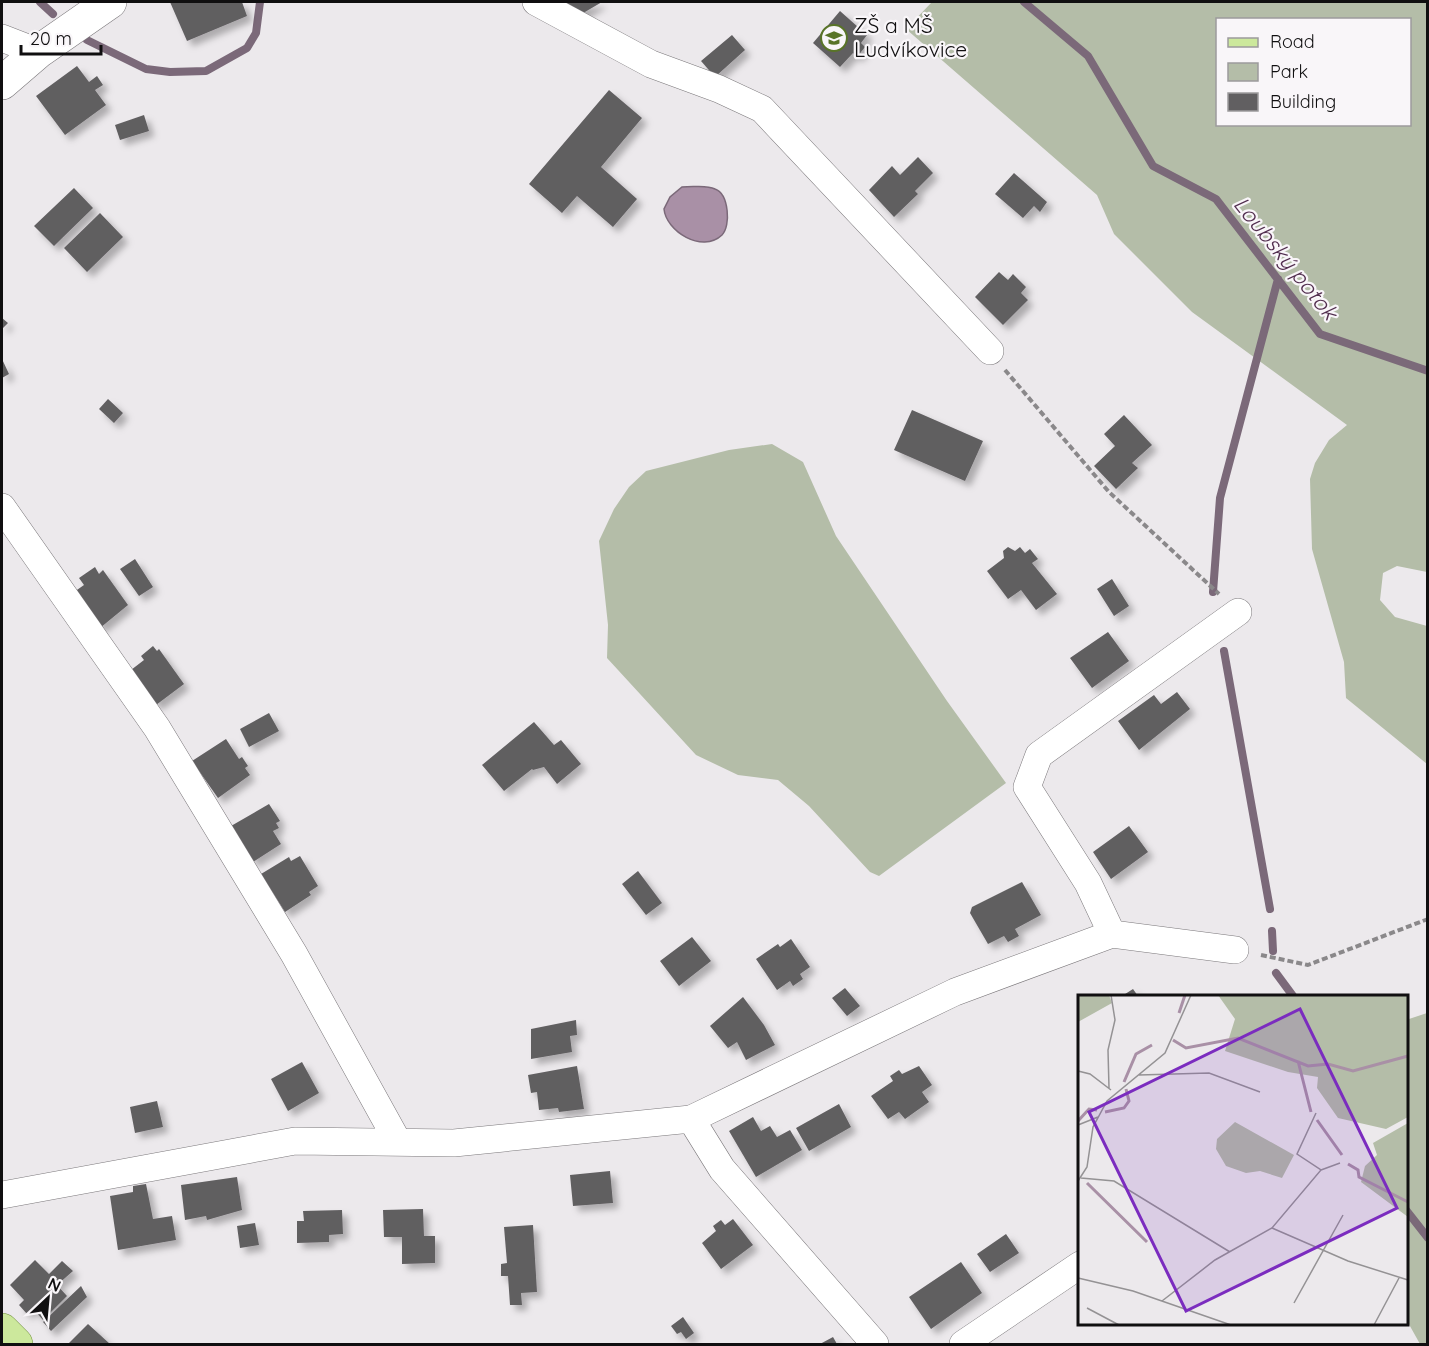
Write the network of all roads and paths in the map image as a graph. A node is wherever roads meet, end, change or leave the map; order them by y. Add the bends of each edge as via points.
1 (110, 2) edge
2 (536, 2) edge
3 (2, 38) edge
4 (38, 52) junction
5 (2, 83) edge
6 (990, 351) joint
7 (2, 507) edge
8 (1238, 612) joint
9 (1428, 919) edge
10 (1112, 934) junction
11 (1235, 950) joint
12 (691, 1119) junction
13 (398, 1142) junction
14 (2, 1195) edge
15 (1078, 1266) edge
16 (2, 1330) edge
17 (16, 1344) edge
18 (875, 1344) edge
19 (963, 1344) edge

1 - 4 street
2 - 6 street via 651,64 719,88 762,109
3 - 4 street
4 - 5 street
6 - 8 path via 1109,492
7 - 13 street via 157,728 294,954
8 - 10 street via 1040,755 1027,787 1088,883
9 - 11 path via 1308,965
10 - 11 street
10 - 12 street via 955,992
12 - 13 street via 454,1143
12 - 18 street via 722,1168
13 - 14 street via 295,1141
15 - 19 street
16 - 17 main road

